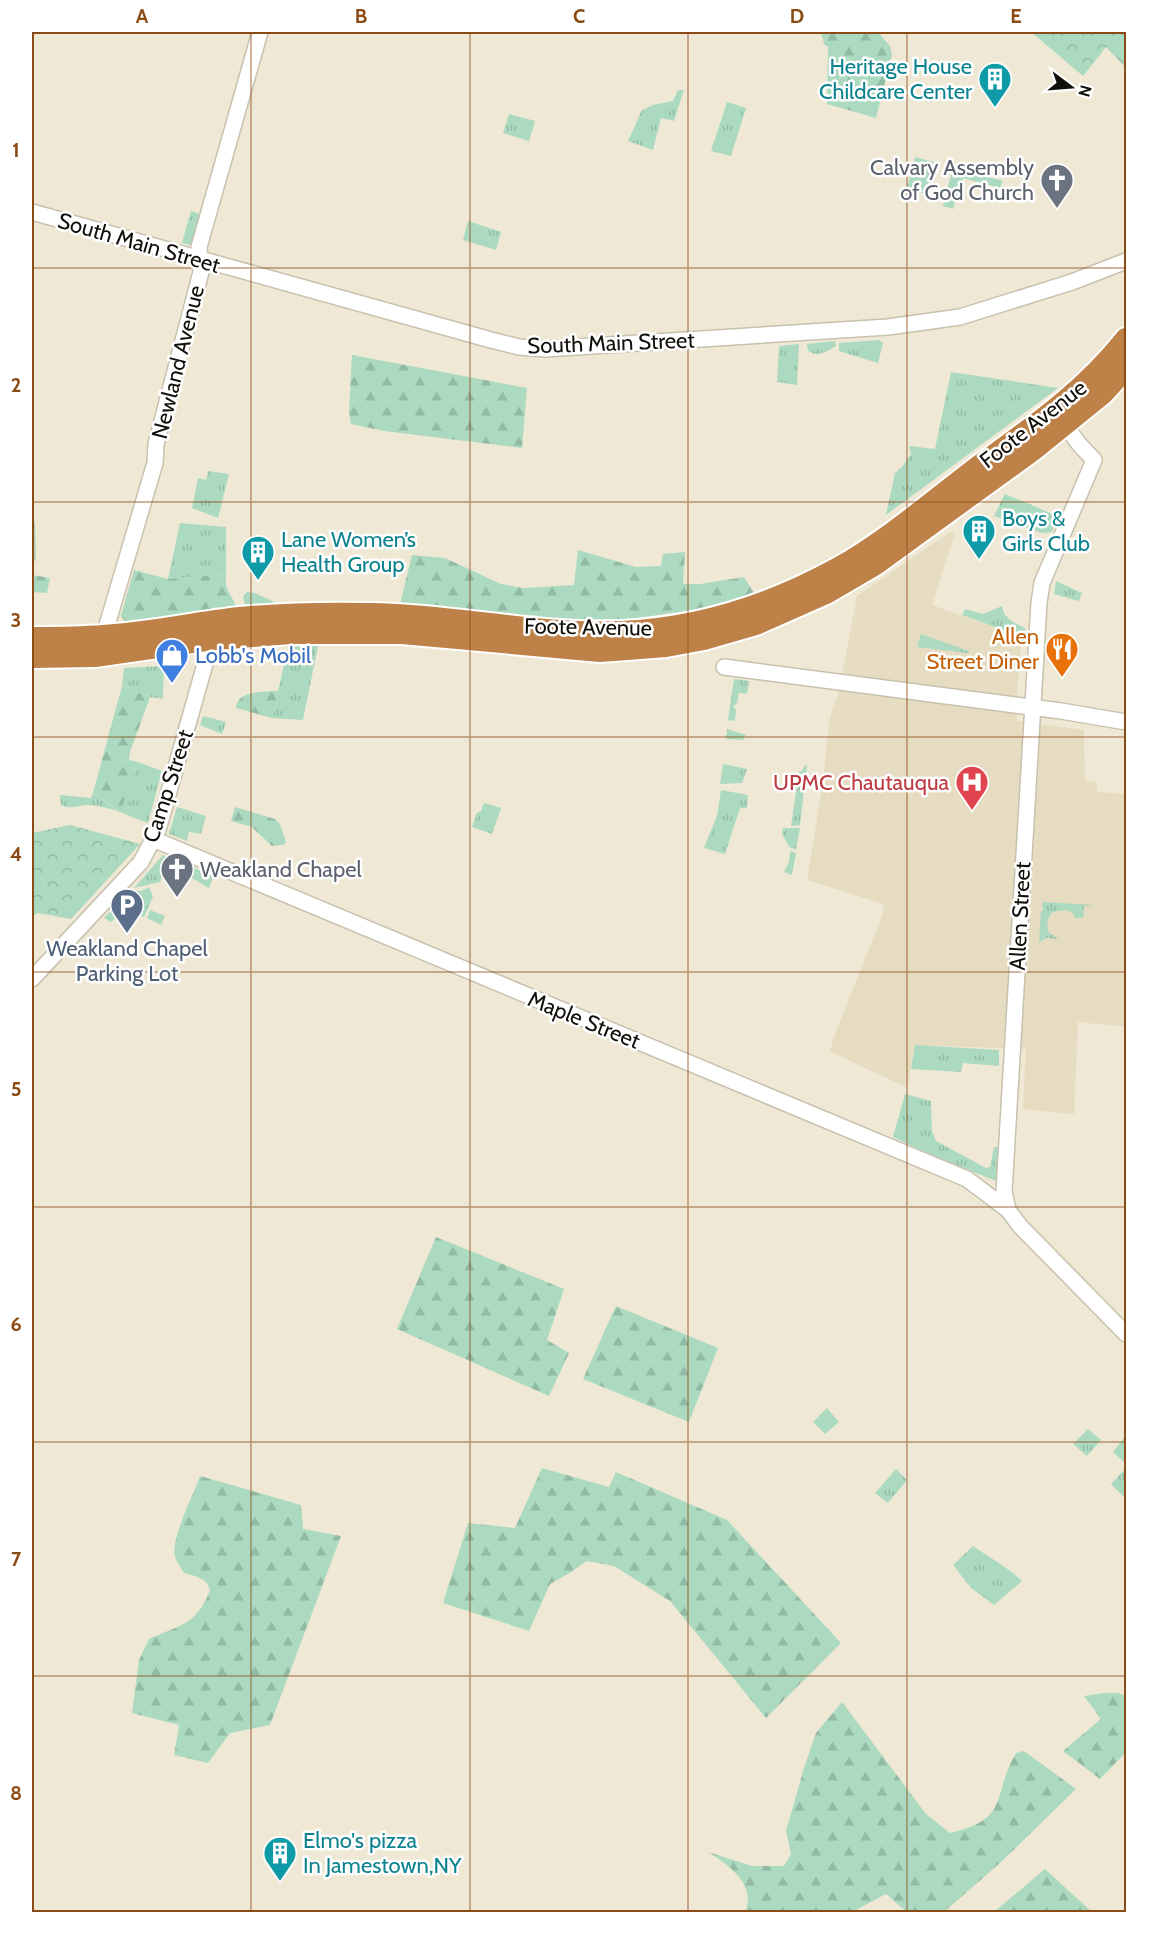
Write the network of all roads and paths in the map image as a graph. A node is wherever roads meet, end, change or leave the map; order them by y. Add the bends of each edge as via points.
1 (260, 32) edge
2 (32, 213) edge
3 (201, 261) junction
4 (1126, 261) edge
5 (1126, 339) edge
6 (1126, 368) edge
7 (1060, 417) junction
8 (204, 632) junction
9 (32, 638) edge
10 (100, 646) junction
11 (32, 657) edge
12 (723, 667) dead end
13 (1033, 707) junction
14 (1126, 722) edge
15 (153, 839) junction
16 (32, 979) edge
17 (1008, 1210) junction
18 (1126, 1334) edge

1 - 3 street, Newland Avenue via 199,247
2 - 3 street, South Main Street
3 - 4 street, South Main Street via 491,340 546,349 888,327 960,317
3 - 10 street, Newland Avenue via 156,444 155,463
5 - 7 highway, Foote Avenue
6 - 7 highway, Foote Avenue via 1102,394
7 - 8 highway, Foote Avenue via 840,567 774,599 698,623 620,632 563,632 370,614 241,618
7 - 13 street, Allen Street via 1094,460 1042,583
8 - 10 highway, Foote Avenue
8 - 15 street, Camp Street via 205,664
9 - 10 highway, Foote Avenue
10 - 11 highway, Foote Avenue
12 - 13 street
13 - 14 street
13 - 17 street, Allen Street via 1004,1191
15 - 16 street, Camp Street via 141,862
15 - 17 street, Maple Street via 967,1179
17 - 18 street

